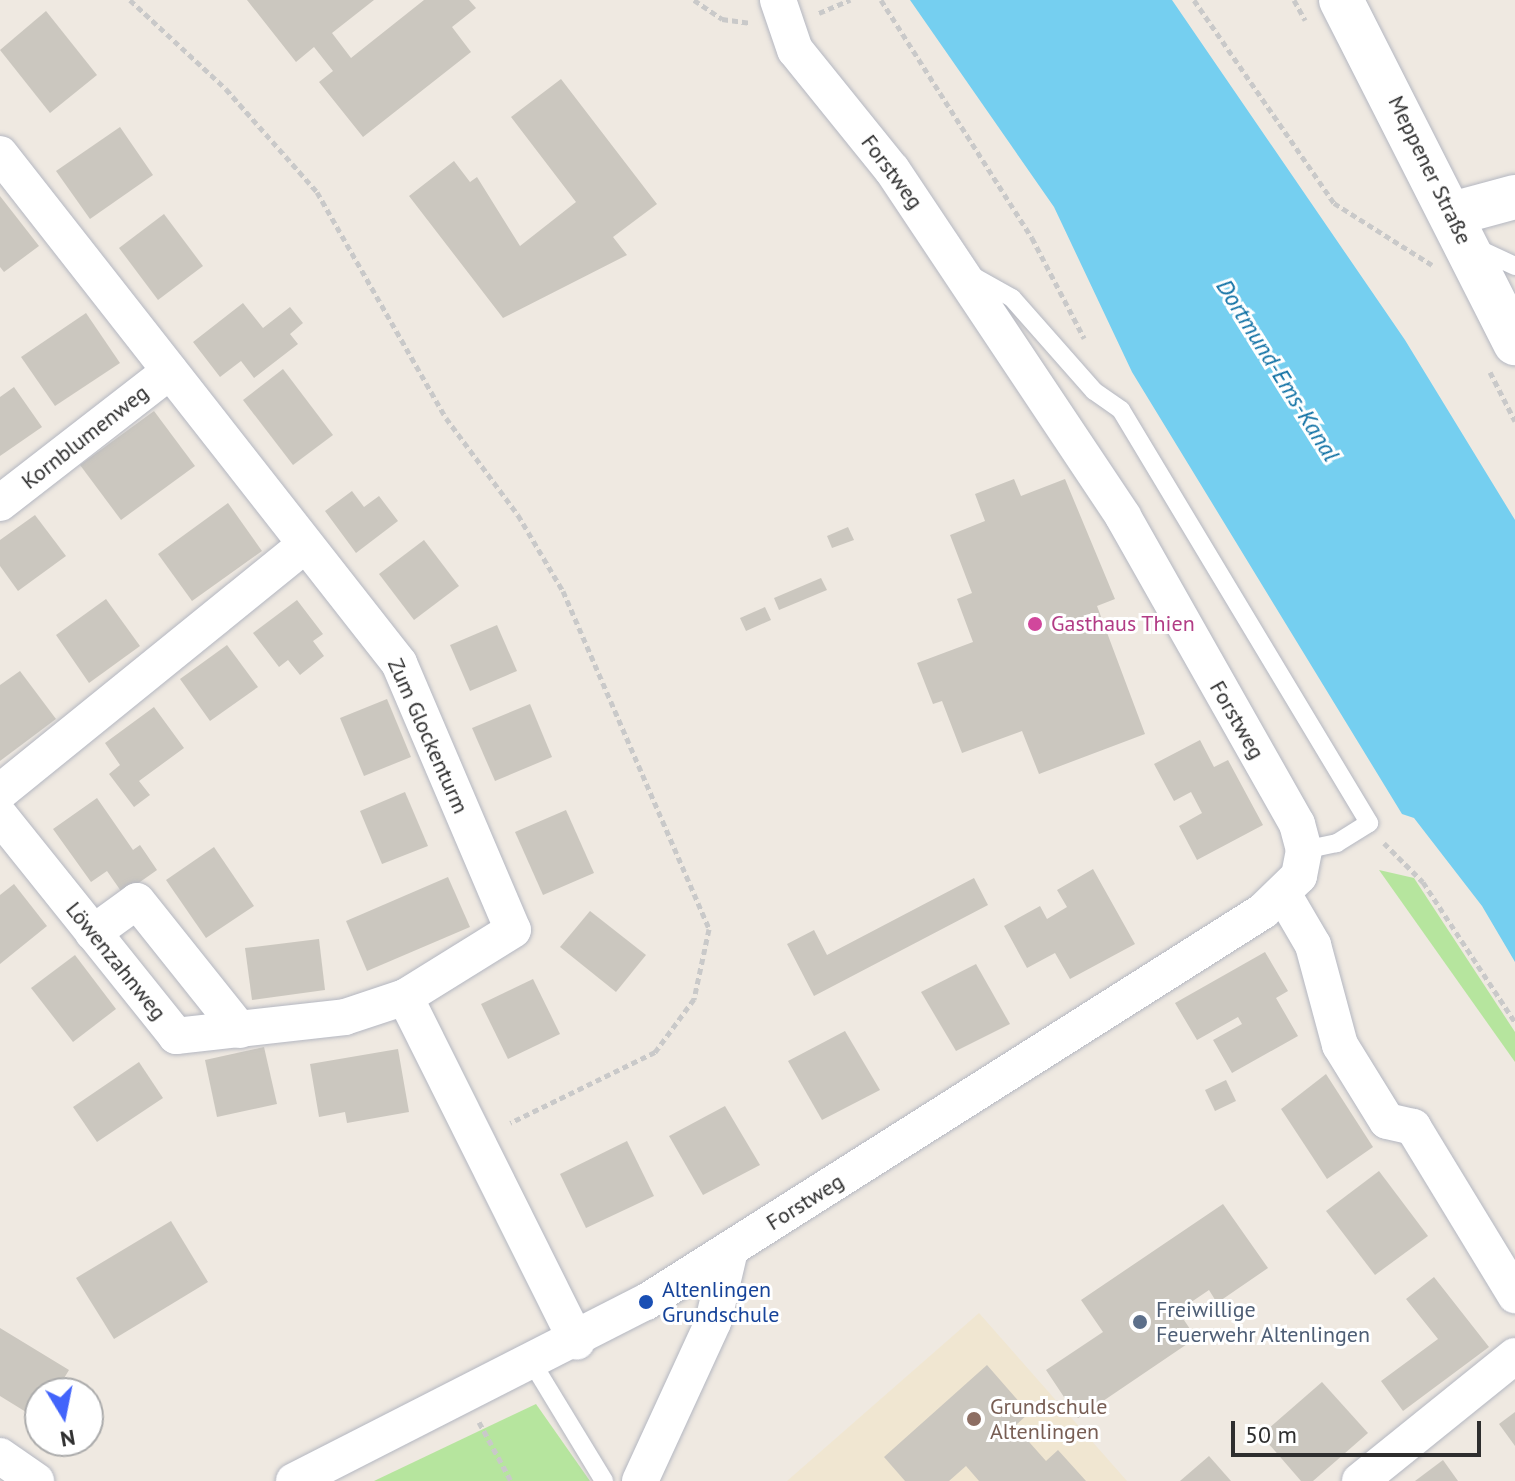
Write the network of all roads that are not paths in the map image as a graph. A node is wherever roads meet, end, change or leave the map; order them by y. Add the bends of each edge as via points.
1 (778, 0) edge
2 (1341, 0) edge
3 (0, 154) edge
4 (1515, 197) edge
5 (1480, 251) edge
6 (964, 271) junction
7 (1515, 343) edge
8 (170, 371) junction
9 (0, 503) edge
10 (303, 547) junction
11 (0, 792) edge
12 (0, 816) edge
13 (1304, 850) junction
14 (1285, 897) junction
15 (93, 933) junction
16 (405, 997) junction
17 (240, 1030) junction
18 (730, 1250) junction
19 (1515, 1295) edge
20 (577, 1342) junction
21 (1515, 1356) edge
22 (533, 1364) junction
23 (0, 1456) edge
24 (36, 1481) edge
25 (294, 1481) edge
26 (604, 1481) edge
27 (640, 1481) edge
28 (1360, 1481) edge

1 - 6 street, Forstweg via 795,50
2 - 5 main road, Meppener Straße
3 - 8 street, Zum Glockenturm
4 - 5 main road
5 - 7 main road, Meppener Straße
6 - 13 street, Forstweg via 1123,516 1297,824
6 - 13 lane via 1012,298 1094,391 1121,410 1369,823 1337,843
8 - 9 street, Kornblumenweg
8 - 10 street, Zum Glockenturm
10 - 11 street
10 - 16 street, Zum Glockenturm via 399,663 513,930
12 - 15 street, Löwenzahnweg
13 - 14 street
14 - 18 street, Forstweg
14 - 19 street via 1313,945 1340,1045 1387,1121 1413,1127
15 - 17 street, Löwenzahnweg via 176,1036
15 - 17 street via 137,901
16 - 17 street, Löwenzahnweg via 345,1017
16 - 20 street
18 - 20 street, Forstweg
18 - 27 street via 713,1322
20 - 22 street, Forstweg
21 - 28 street
22 - 25 street, Forstweg
22 - 26 lane
23 - 24 street

